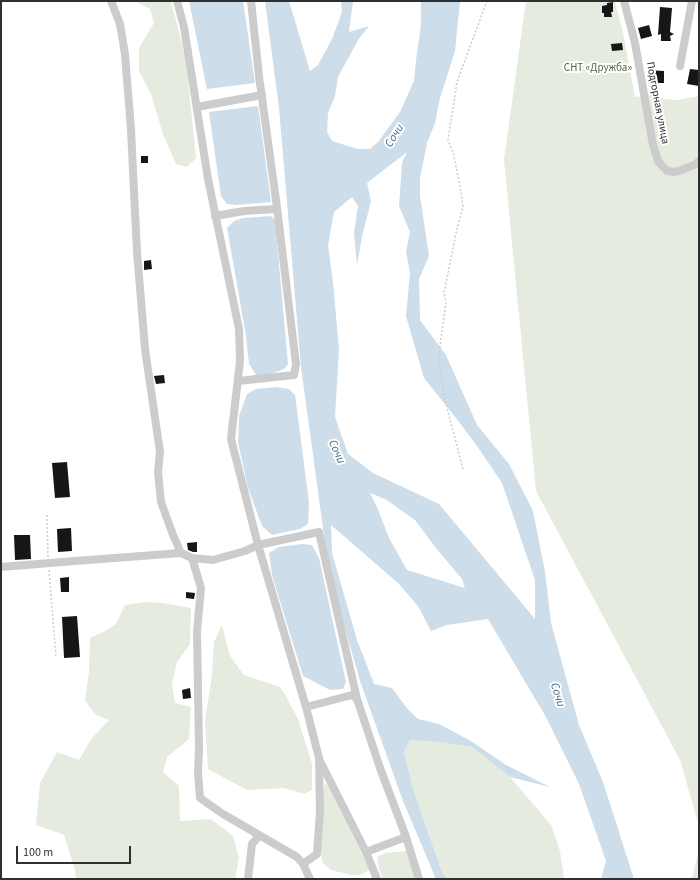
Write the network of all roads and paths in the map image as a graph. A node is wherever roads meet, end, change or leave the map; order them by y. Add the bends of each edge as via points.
1 (111, 1) edge
2 (178, 1) edge
3 (251, 1) edge
4 (487, 1) edge
5 (624, 1) edge
6 (692, 1) edge
7 (680, 66) dead end
8 (262, 95) junction
9 (197, 107) junction
10 (699, 161) edge
11 (277, 209) junction
12 (215, 216) junction
13 (238, 381) junction
14 (463, 469) dead end
15 (47, 515) dead end
16 (258, 546) junction
17 (181, 553) junction
18 (192, 558) junction
19 (48, 563) junction
20 (1, 567) edge
21 (56, 658) dead end
22 (357, 699) junction
23 (306, 708) junction
24 (319, 758) junction
25 (259, 836) junction
26 (406, 837) junction
27 (366, 852) junction
28 (303, 864) junction
29 (248, 879) edge
30 (310, 879) edge
31 (377, 879) edge
32 (419, 879) edge

1 - 17 street via 120,24 125,54 137,252 145,349 160,452 158,472 161,502
2 - 9 street
3 - 8 street
4 - 14 path via 457,82 448,140 453,152 463,207 444,292 446,303 440,365 446,404
5 - 10 street, Подгорная улица via 635,43 658,161 667,171 674,172 679,172
6 - 7 street
8 - 9 street
8 - 11 street
9 - 12 street
11 - 12 street
11 - 13 street via 296,364 294,375
12 - 13 street via 239,329
13 - 16 street via 231,439
15 - 19 path
16 - 18 street via 213,560
16 - 22 street via 319,532
16 - 23 street
17 - 18 street
17 - 19 street
18 - 25 street via 201,588 197,631 200,798
19 - 20 street
19 - 21 path
22 - 23 street via 352,695
22 - 26 street
23 - 24 street
24 - 27 street
24 - 28 street via 320,811 317,854
25 - 28 street
25 - 29 street via 252,844
26 - 27 street
26 - 32 street
27 - 31 street
28 - 30 street

